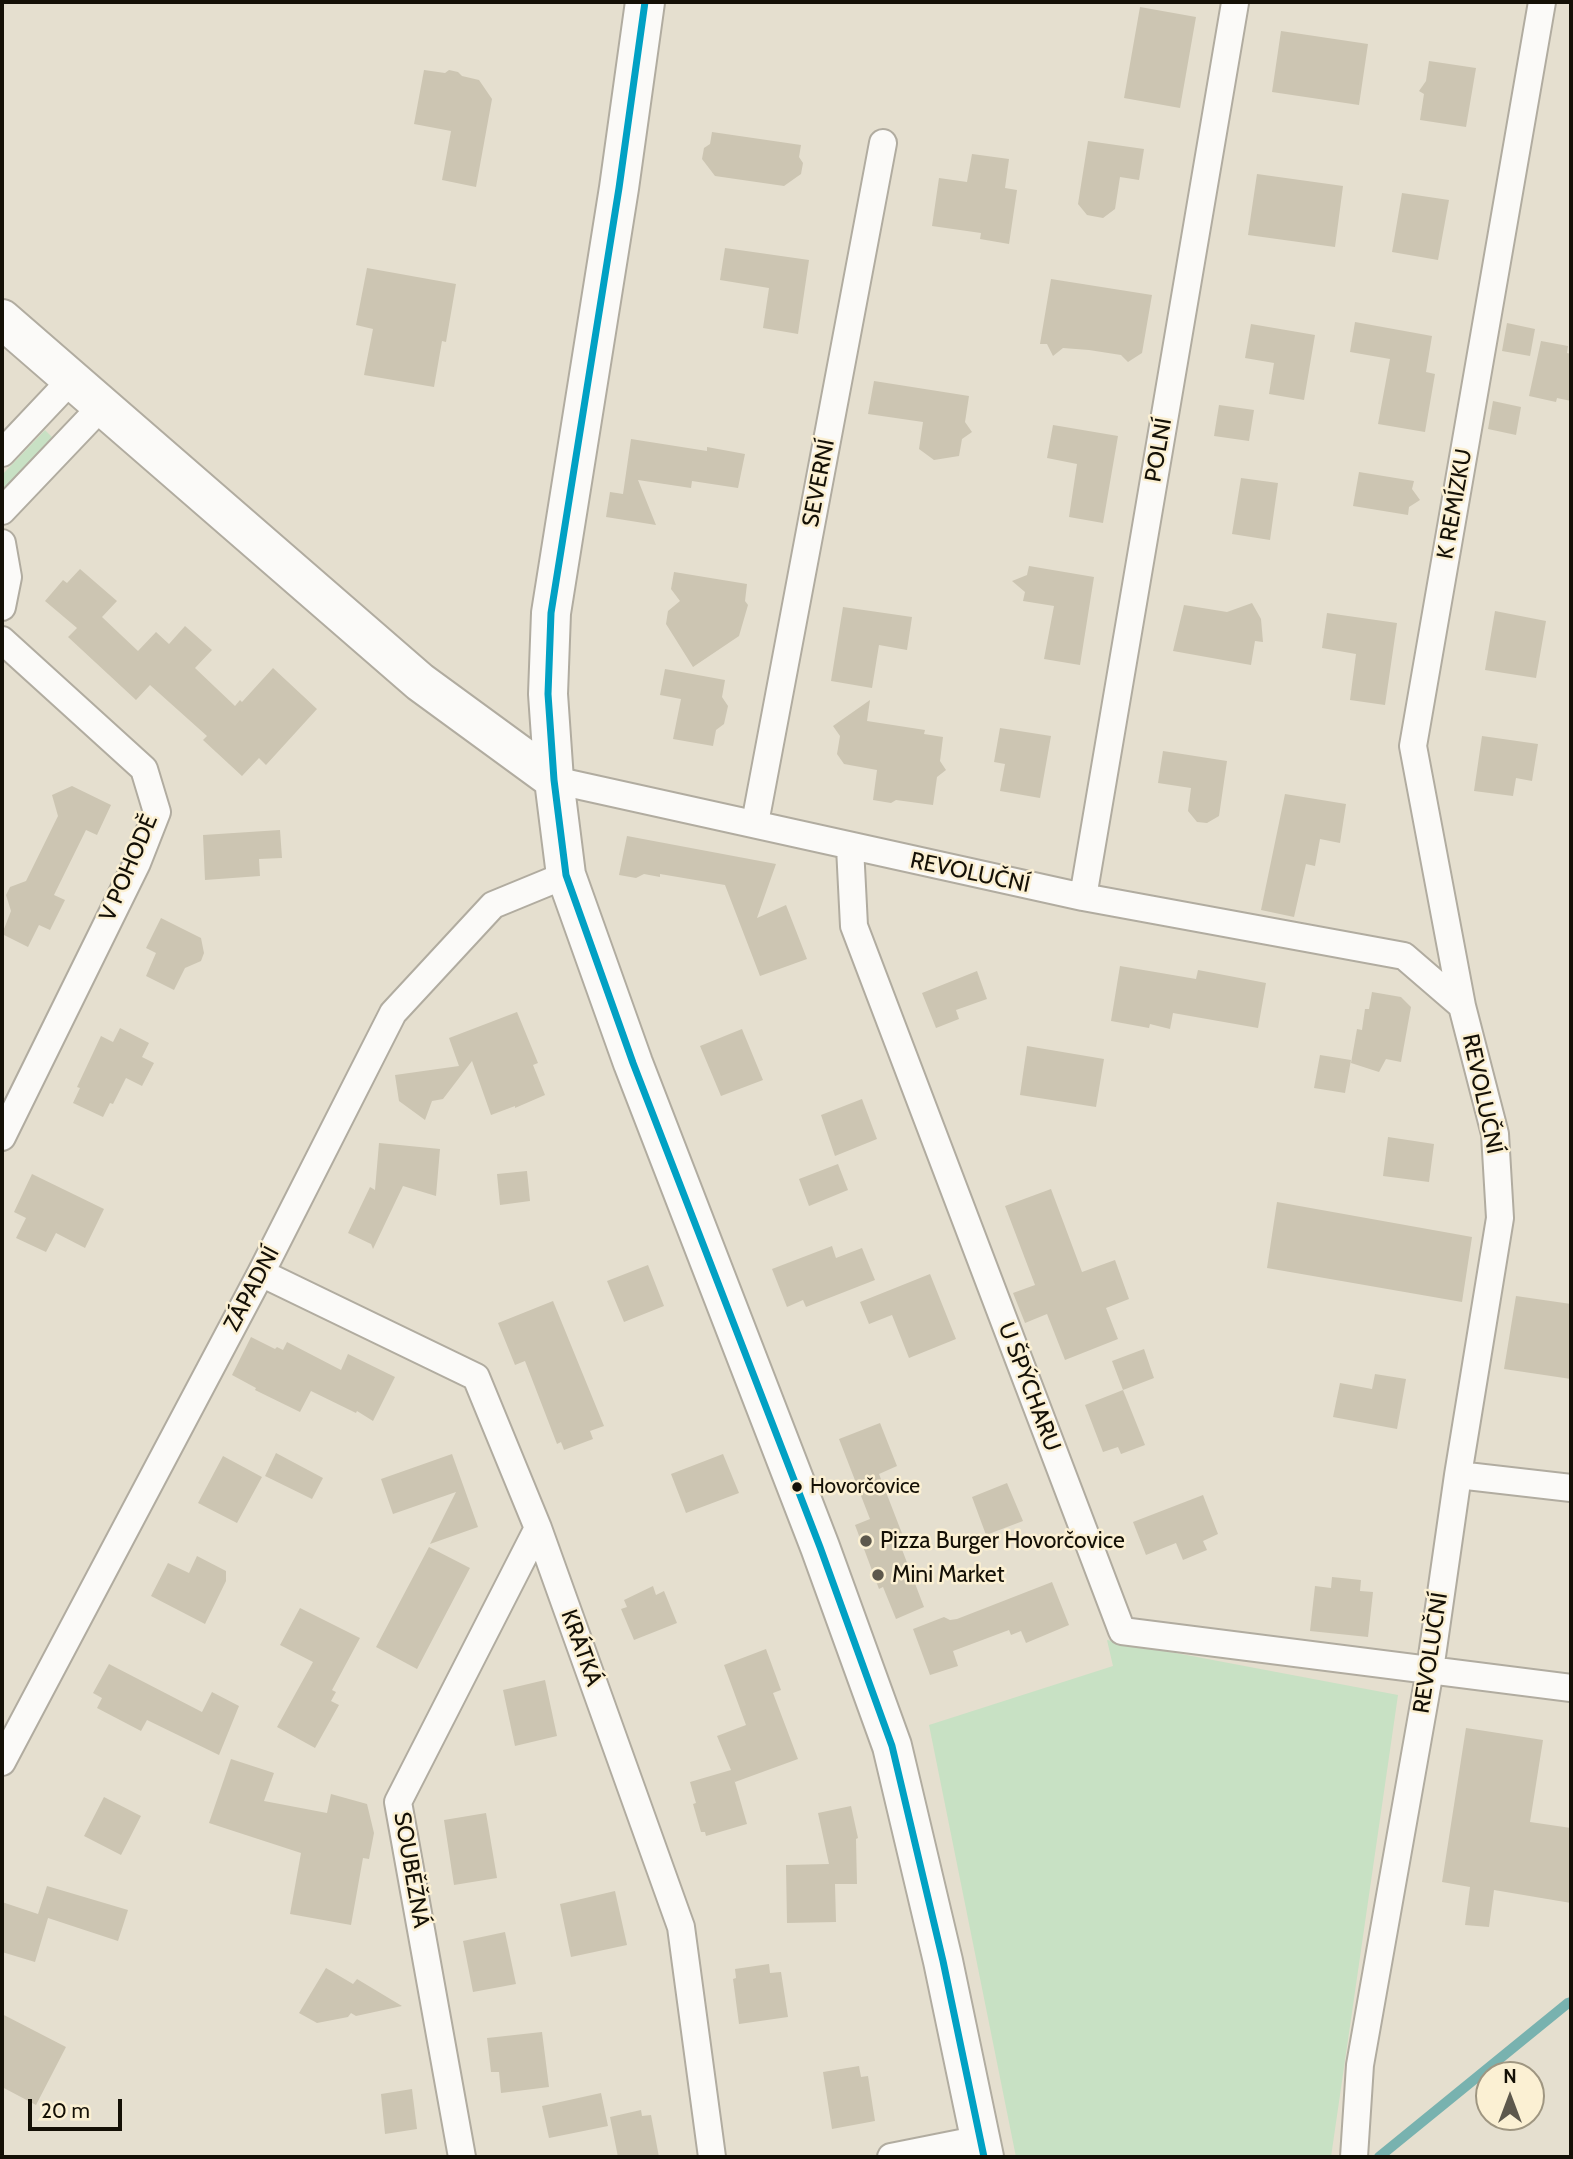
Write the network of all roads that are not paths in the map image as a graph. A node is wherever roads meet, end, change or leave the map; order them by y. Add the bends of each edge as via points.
1 (645, 2) edge
2 (1542, 2) edge
3 (1235, 3) edge
4 (883, 143) dead end
5 (2, 319) edge
6 (71, 380) junction
7 (101, 407) junction
8 (2, 453) edge
9 (2, 511) edge
10 (2, 543) edge
11 (2, 607) edge
12 (2, 640) edge
13 (554, 780) junction
14 (755, 823) junction
15 (849, 847) junction
16 (566, 875) junction
17 (1083, 897) junction
18 (1462, 1006) junction
19 (2, 1137) edge
20 (261, 1273) junction
21 (1458, 1475) junction
22 (1571, 1488) edge
23 (538, 1528) junction
24 (1430, 1670) junction
25 (1571, 1688) edge
26 (2, 1762) edge
27 (983, 2148) edge
28 (463, 2157) edge
29 (712, 2157) edge
30 (891, 2157) edge
31 (1354, 2157) edge

1 - 13 street via 551,613 548,694
2 - 18 street, K REMÍZKU via 1413,746
3 - 17 street, POLNÍ
4 - 14 street, SEVERNÍ
5 - 6 street
6 - 7 street
6 - 8 street
7 - 9 street
7 - 13 street via 420,682
10 - 11 street via 8,577
12 - 19 street, V POHODĚ via 144,769 157,812 137,863
13 - 14 street, REVOLUČNÍ
13 - 16 street
14 - 15 street, REVOLUČNÍ
15 - 17 street, REVOLUČNÍ
15 - 24 street, U ŠPÝCHARU via 854,926 1122,1632
16 - 20 street, ZÁPADNÍ via 493,905 393,1013
16 - 27 street via 892,1746
17 - 18 street, REVOLUČNÍ via 1404,956
18 - 21 street, REVOLUČNÍ via 1495,1134 1500,1218
20 - 23 street, KRÁTKÁ via 475,1377
20 - 26 street, ZÁPADNÍ
21 - 22 street
21 - 24 street, REVOLUČNÍ
23 - 28 street, SOUBĚŽNÁ via 398,1802
23 - 29 street, KRÁTKÁ via 681,1927
24 - 25 street
24 - 31 street, REVOLUČNÍ via 1360,2065
27 - 30 street

